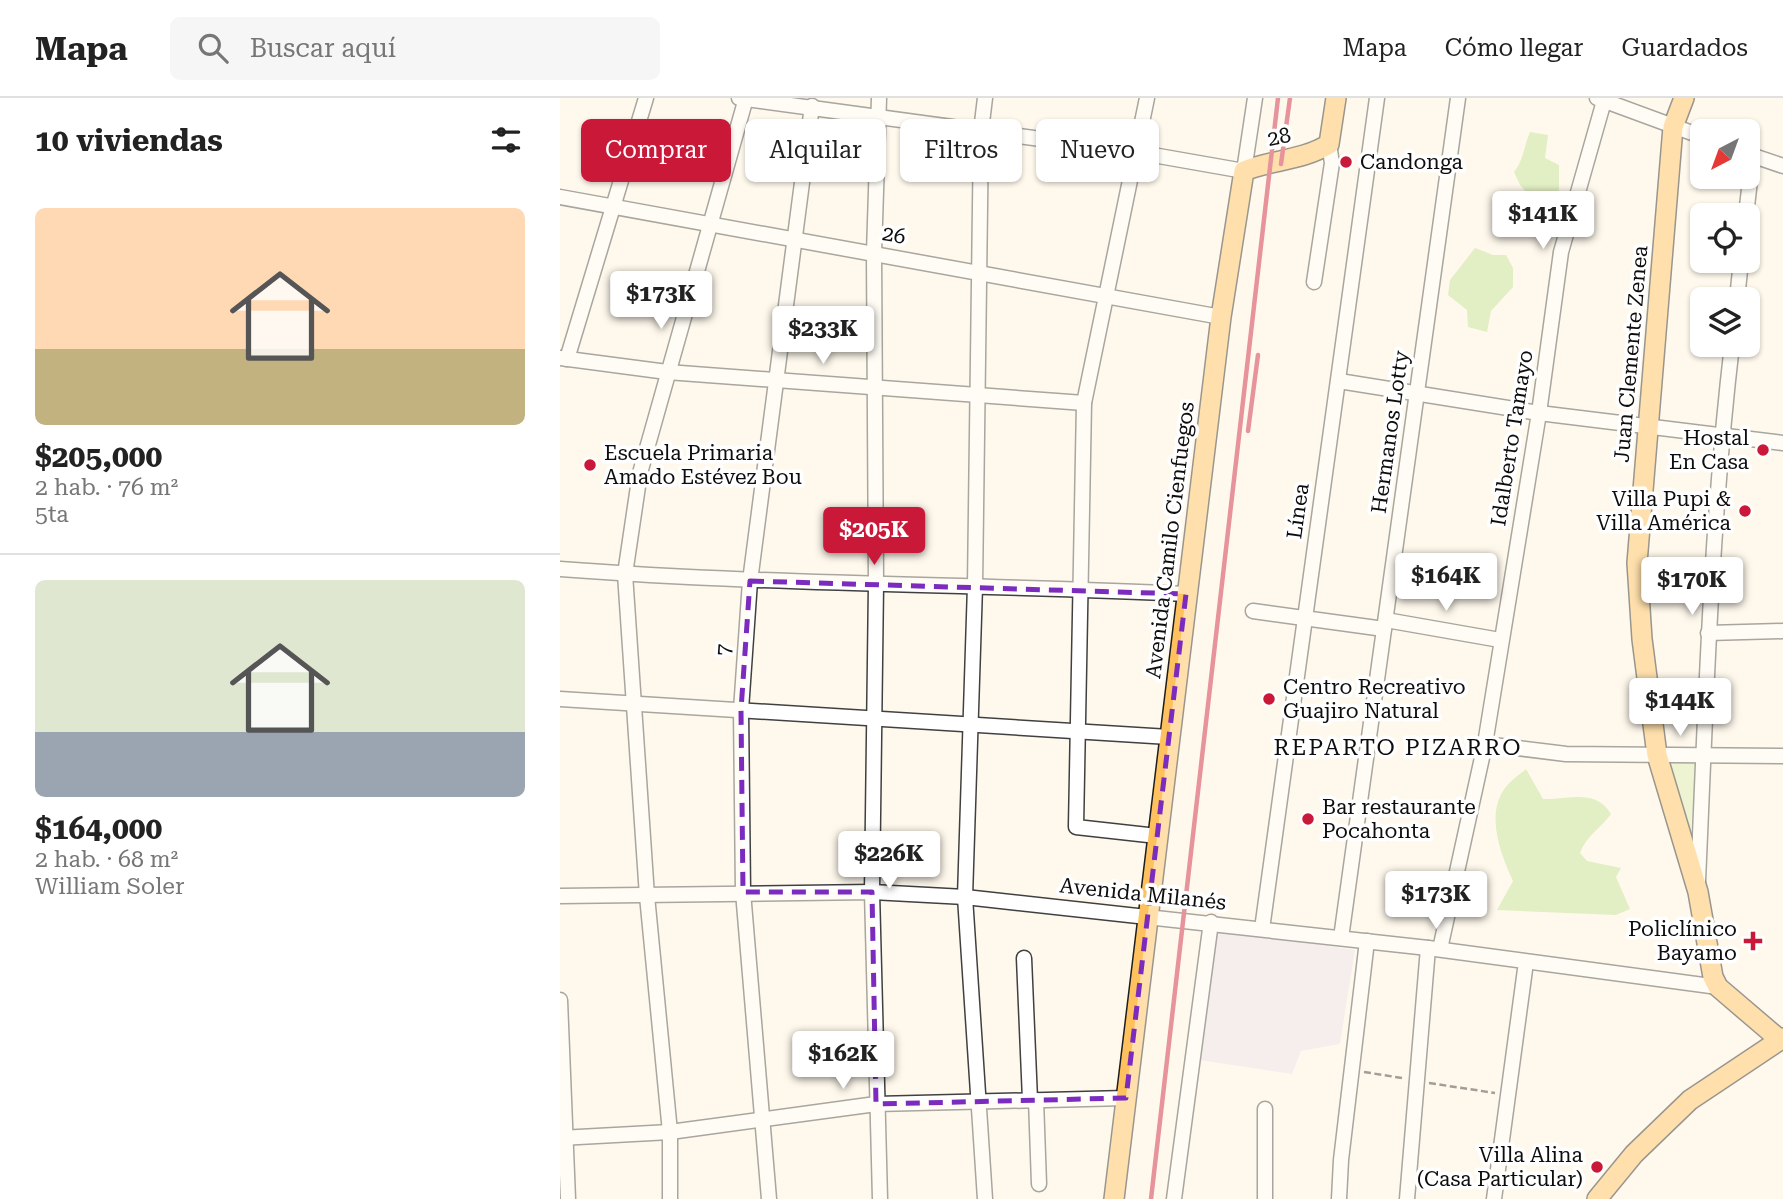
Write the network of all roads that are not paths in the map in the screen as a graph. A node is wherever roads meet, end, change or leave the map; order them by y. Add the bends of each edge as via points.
1 (646, 98) edge
2 (744, 98) edge
3 (879, 98) edge
4 (985, 98) edge
5 (1147, 98) edge
6 (1255, 98) edge
7 (1336, 98) edge
8 (1377, 98) edge
9 (1458, 98) edge
10 (1684, 98) edge
11 (1600, 99) edge
12 (812, 106) junction
13 (877, 115) junction
14 (903, 119) edge
15 (982, 119) edge
16 (1143, 119) edge
17 (1673, 127) junction
18 (1690, 133) edge
19 (1329, 144) junction
20 (1159, 156) edge
21 (1760, 158) edge
22 (1783, 166) edge
23 (1244, 171) junction
24 (980, 182) edge
25 (1129, 182) edge
26 (560, 197) edge
27 (612, 207) junction
28 (712, 224) junction
29 (795, 239) junction
30 (874, 253) junction
31 (978, 271) junction
32 (1314, 282) dead end
33 (1105, 294) junction
34 (1221, 317) junction
35 (1730, 357) edge
36 (563, 359) edge
37 (667, 372) junction
38 (778, 379) junction
39 (1339, 381) junction
40 (874, 389) junction
41 (1416, 394) junction
42 (978, 396) junction
43 (1084, 403) junction
44 (1539, 413) junction
45 (1648, 427) junction
46 (1721, 435) junction
47 (1783, 443) edge
48 (560, 569) edge
49 (625, 574) junction
50 (750, 581) junction
51 (876, 584) junction
52 (975, 586) junction
53 (1081, 589) junction
54 (1186, 594) junction
55 (1253, 611) dead end
56 (1306, 620) junction
57 (1385, 624) junction
58 (1783, 631) edge
59 (1708, 633) junction
60 (1500, 639) junction
61 (560, 699) edge
62 (632, 703) junction
63 (741, 710) junction
64 (876, 718) junction
65 (971, 724) junction
66 (1079, 731) junction
67 (1169, 737) junction
68 (1485, 744) junction
69 (1657, 755) junction
70 (1703, 755) junction
71 (1783, 756) edge
72 (1157, 836) junction
73 (743, 892) junction
74 (872, 892) junction
75 (1698, 892) junction
76 (560, 896) edge
77 (647, 896) junction
78 (965, 897) junction
79 (1149, 916) junction
80 (1211, 922) junction
81 (1262, 929) junction
82 (1341, 938) junction
83 (1367, 941) junction
84 (1434, 948) junction
85 (1024, 958) dead end
86 (1526, 962) junction
87 (1718, 987) junction
88 (560, 1000) edge
89 (1781, 1039) edge
90 (1126, 1098) junction
91 (978, 1100) junction
92 (1033, 1100) junction
93 (876, 1104) junction
94 (1265, 1109) dead end
95 (762, 1120) junction
96 (670, 1132) junction
97 (564, 1138) edge
98 (1040, 1184) dead end
99 (568, 1199) edge
100 (670, 1199) edge
101 (769, 1199) edge
102 (880, 1199) edge
103 (985, 1199) edge
104 (1114, 1199) edge
105 (1174, 1199) edge
106 (1265, 1199) edge
107 (1339, 1199) edge
108 (1407, 1199) edge
109 (1494, 1199) edge
110 (1597, 1199) edge

1 - 27 street
2 - 12 street, 28
2 - 28 street
3 - 13 street
4 - 15 street
5 - 16 street
6 - 23 street
7 - 19 main road
8 - 39 street, Línea
9 - 41 street, Hermanos Lotty
10 - 17 main road, Juan Clemente Zenea
11 - 17 street
11 - 44 street, Idalberto Tamayo via 1560,252
12 - 13 street, 28
12 - 29 street, 7
13 - 14 street, 28
13 - 30 street
17 - 18 street
17 - 45 main road, Juan Clemente Zenea
19 - 23 main road, 28 via 1316,152
19 - 32 street via 1332,163
20 - 23 street, 28
21 - 22 street
23 - 34 main road, Avenida Camilo Cienfuegos
24 - 31 street
25 - 33 street
26 - 27 street, 26
27 - 28 street, 26
27 - 36 street
28 - 29 street, 26
28 - 37 street
29 - 30 street, 26
29 - 38 street, 7
30 - 31 street, 26
30 - 40 street
31 - 33 street, 26
31 - 42 street
33 - 34 street, 26
33 - 43 street
34 - 54 main road, Avenida Camilo Cienfuegos
35 - 46 street
36 - 37 street
37 - 38 street
37 - 49 street via 640,473
38 - 40 street
38 - 50 street, 7
39 - 41 street
39 - 56 street, Línea
40 - 42 street
40 - 51 street
41 - 44 street
41 - 57 street, Hermanos Lotty
42 - 43 street
42 - 52 street
43 - 53 street
44 - 45 street
44 - 60 street, Idalberto Tamayo
45 - 46 street
45 - 69 main road, Juan Clemente Zenea via 1637,563
46 - 47 street
46 - 59 street
48 - 49 street
49 - 50 street
49 - 62 street
50 - 51 street
50 - 63 street, 7
51 - 52 street
51 - 64 street
52 - 53 street
52 - 65 street
53 - 54 street
53 - 66 street
54 - 67 main road, Avenida Camilo Cienfuegos
55 - 56 street
56 - 57 street
56 - 81 street, Línea
57 - 60 street
57 - 82 street, Hermanos Lotty
58 - 59 street
59 - 70 street
60 - 68 street, Idalberto Tamayo
61 - 62 street
62 - 63 street
62 - 77 street
63 - 64 street
63 - 73 street, 7
64 - 65 street
64 - 74 street
65 - 66 street
65 - 78 street
66 - 67 street
66 - 72 street via 1076,827
67 - 72 main road, Avenida Camilo Cienfuegos
68 - 69 street via 1566,754
68 - 84 street, Idalberto Tamayo
69 - 70 street
69 - 75 main road, Juan Clemente Zenea
70 - 71 street
70 - 75 street
72 - 79 main road, Avenida Camilo Cienfuegos
73 - 74 street, Avenida Milanés
73 - 77 street, Avenida Milanés
73 - 95 street, 7
74 - 78 street, Avenida Milanés
74 - 93 street
75 - 87 main road, Juan Clemente Zenea
76 - 77 street, Avenida Milanés
77 - 96 street
78 - 79 street, Avenida Milanés
78 - 91 street
79 - 80 street, Avenida Milanés
79 - 90 main road, Avenida Camilo Cienfuegos
80 - 81 street, Avenida Milanés
80 - 105 street
81 - 82 street, Avenida Milanés
82 - 83 street, Avenida Milanés
83 - 84 street, Avenida Milanés
83 - 107 street
84 - 86 street, Avenida Milanés
84 - 108 street, Idalberto Tamayo
85 - 92 street
86 - 87 street, Avenida Milanés
86 - 109 street
87 - 89 main road
88 - 97 street
89 - 110 main road via 1690,1100 1634,1154
90 - 92 street
90 - 104 main road, Avenida Camilo Cienfuegos
91 - 92 street
91 - 93 street
91 - 103 street
92 - 98 street
93 - 95 street
93 - 102 street
94 - 106 street
95 - 96 street
95 - 101 street, 7
96 - 97 street
96 - 100 street
97 - 99 street

